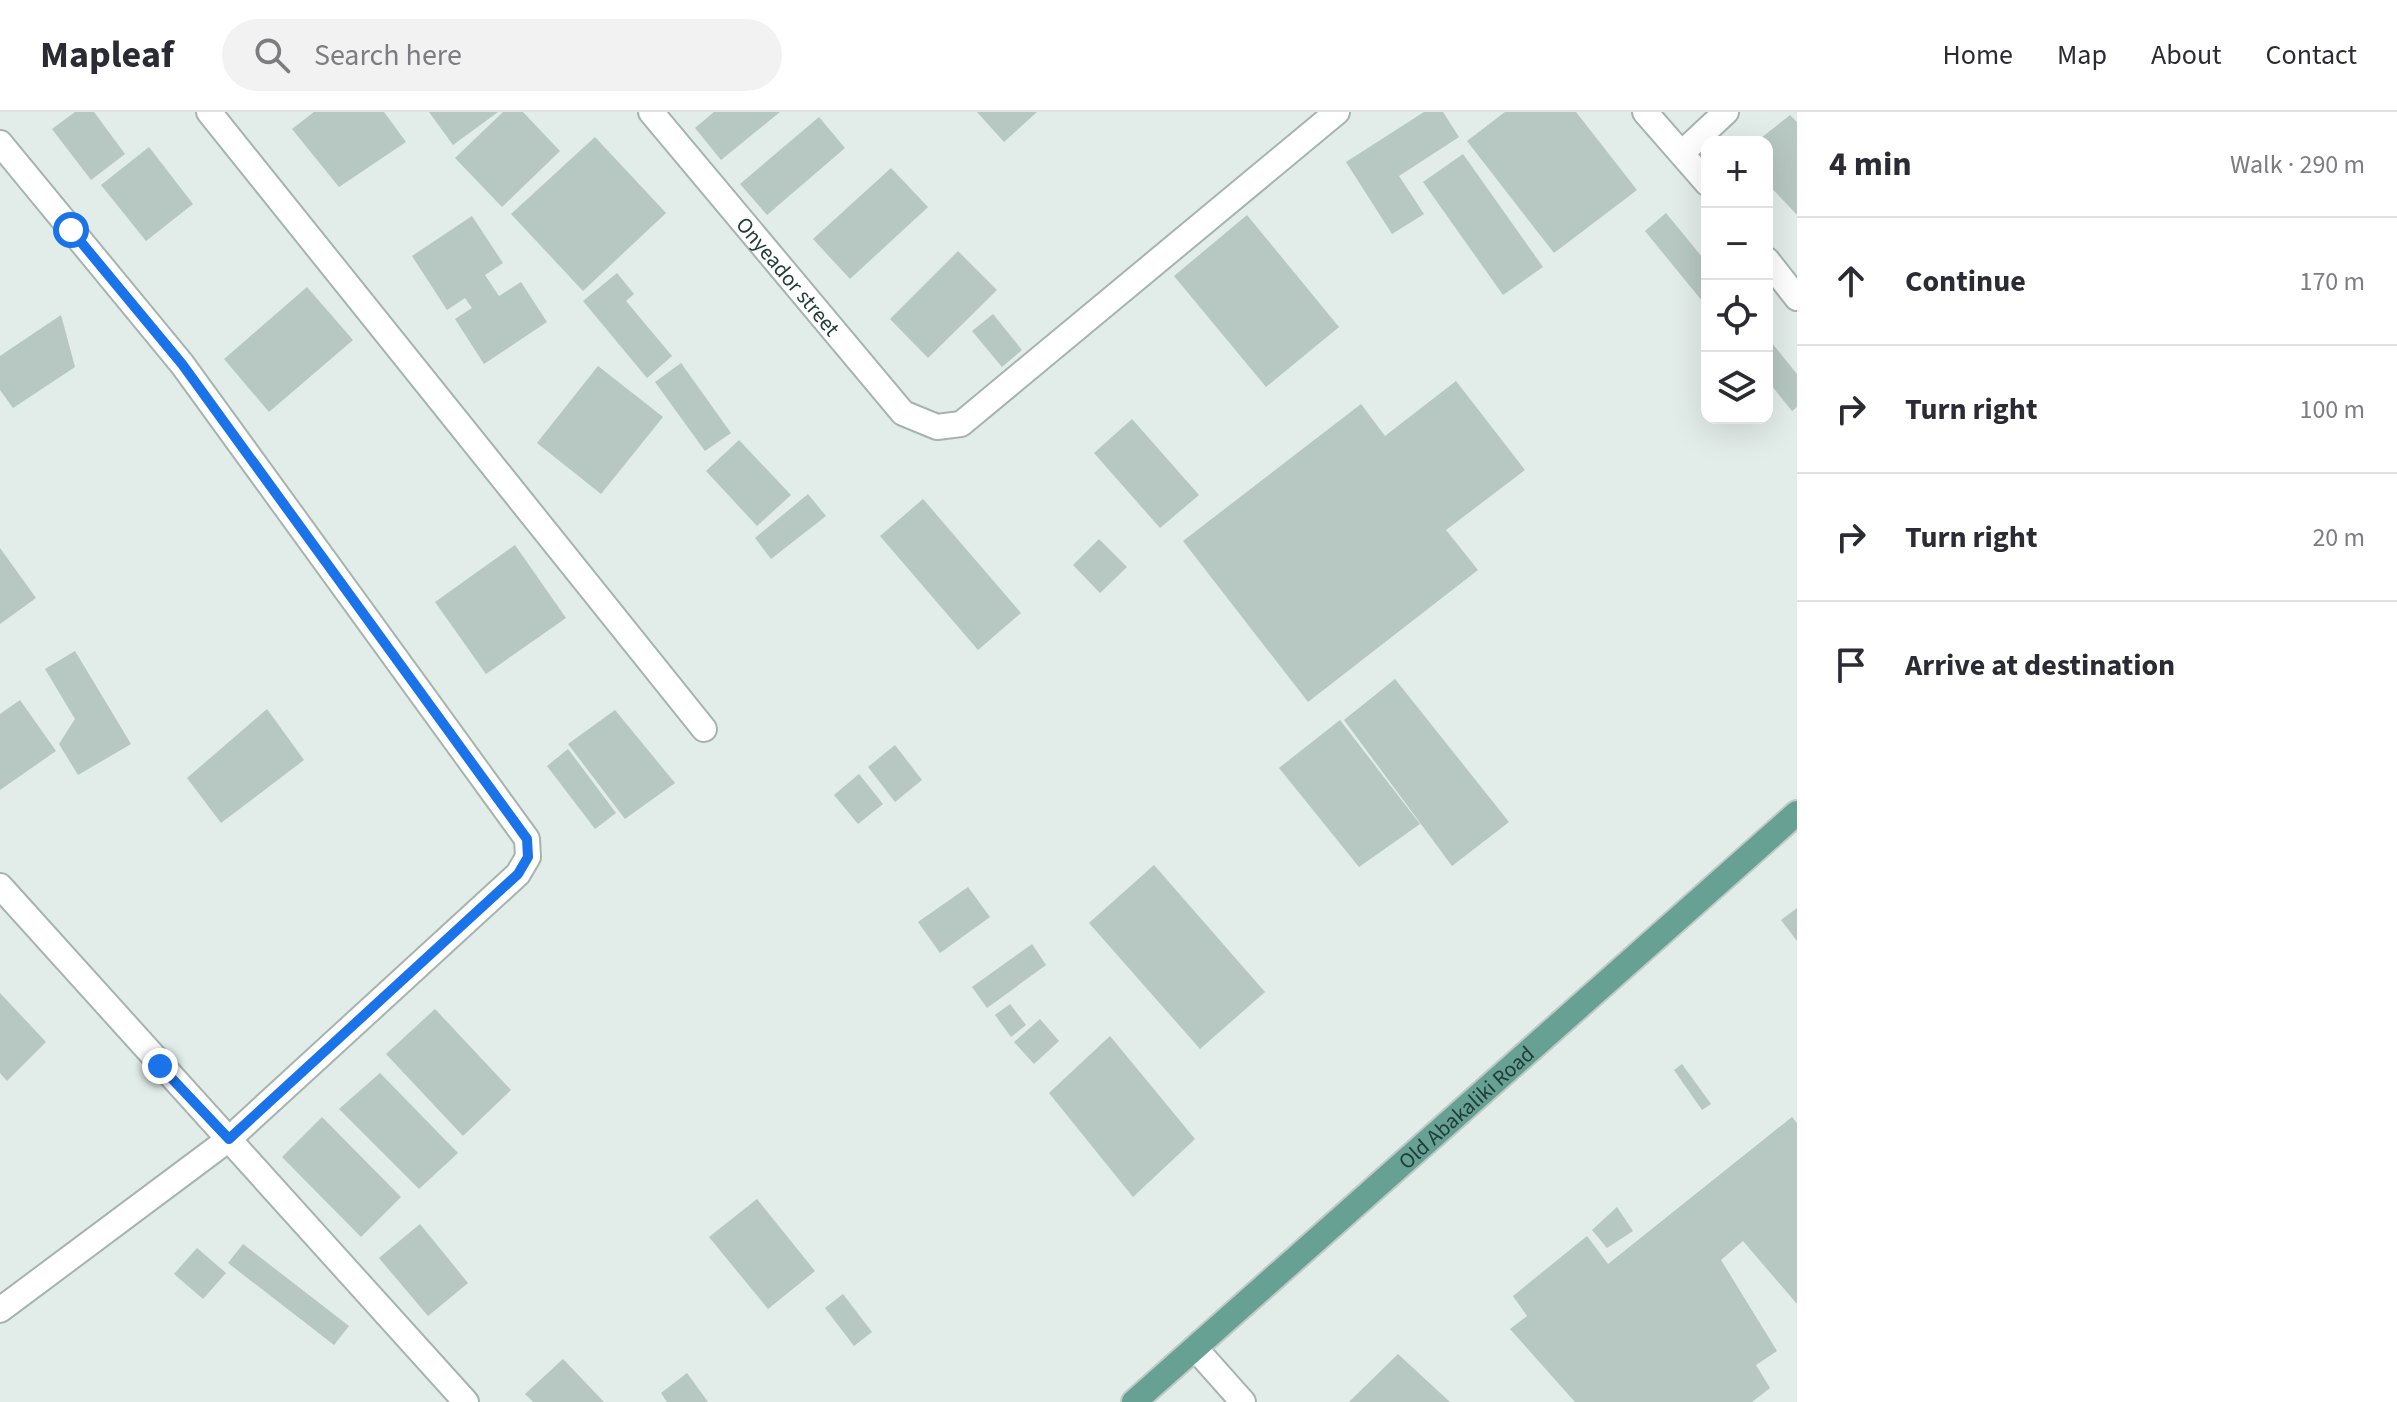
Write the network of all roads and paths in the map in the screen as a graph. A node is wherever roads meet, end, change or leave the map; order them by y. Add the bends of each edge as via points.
1 (209, 112) edge
2 (651, 112) edge
3 (1337, 112) edge
4 (1645, 112) edge
5 (1726, 112) edge
6 (0, 143) edge
7 (1683, 152) junction
8 (1701, 175) edge
9 (1773, 268) edge
10 (1797, 298) edge
11 (704, 729) dead end
12 (1797, 813) edge
13 (6, 903) edge
14 (229, 1139) junction
15 (0, 1310) edge
16 (1195, 1348) junction
17 (466, 1402) edge
18 (1134, 1402) edge
19 (1243, 1402) edge

1 - 11 street
2 - 3 street, Onyeador street via 903,413 937,427 961,424
4 - 7 street
5 - 7 street
6 - 14 street via 182,364 527,839 528,857 518,874
7 - 8 street
9 - 10 street
12 - 16 main road, Old Abakaliki Road
13 - 14 street
14 - 15 street
14 - 17 street
16 - 18 main road, Old Abakaliki Road
16 - 19 street

